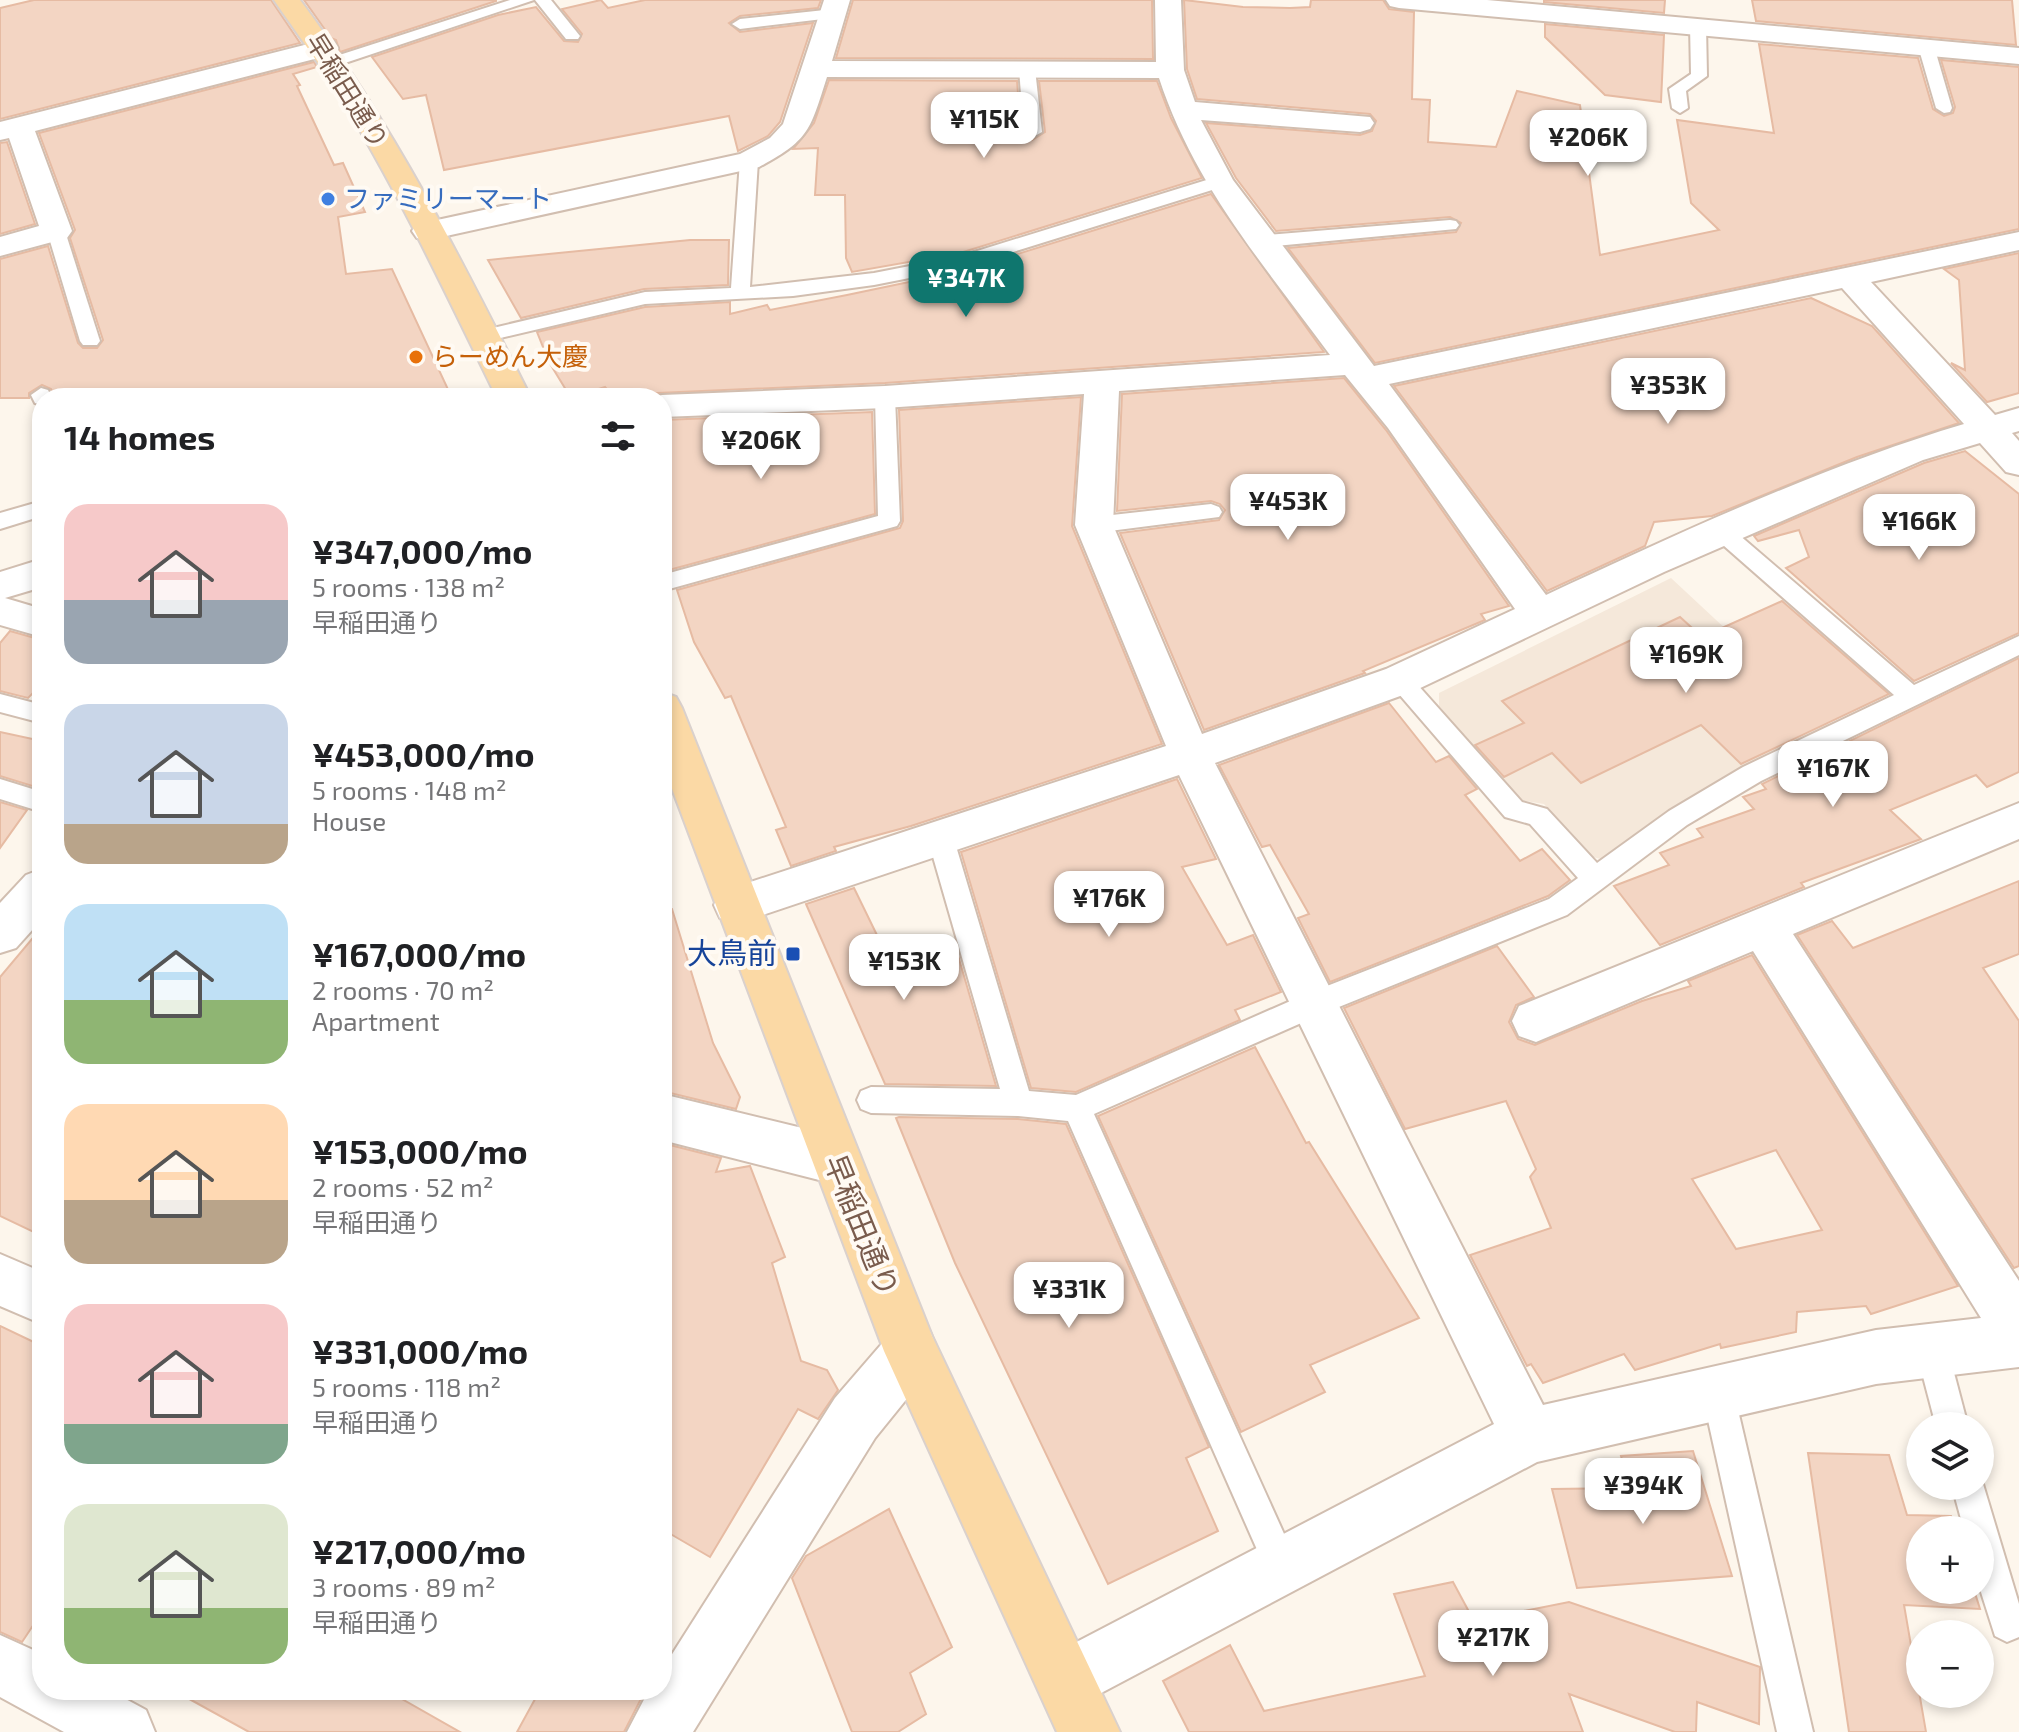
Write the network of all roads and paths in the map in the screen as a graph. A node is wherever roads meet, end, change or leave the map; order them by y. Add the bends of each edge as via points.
1 (287, 0) edge
2 (526, 0) edge
3 (543, 0) edge
4 (1168, 0) edge
5 (1399, 0) edge
6 (1490, 3) edge
7 (836, 7) edge
8 (1698, 12) edge
9 (740, 24) dead end
10 (572, 36) dead end
11 (1926, 46) junction
12 (328, 55) junction
13 (2019, 56) edge
14 (815, 69) junction
15 (1027, 69) junction
16 (1170, 70) junction
17 (1680, 108) dead end
18 (1944, 108) dead end
19 (1184, 110) junction
20 (1360, 123) dead end
21 (10, 128) edge
22 (1033, 132) dead end
23 (749, 161) junction
24 (1219, 182) junction
25 (1450, 225) dead end
26 (56, 231) junction
27 (428, 231) junction
28 (1266, 241) junction
29 (2019, 241) edge
30 (0, 247) edge
31 (1850, 278) junction
32 (740, 292) junction
33 (483, 336) junction
34 (90, 341) dead end
35 (1360, 371) junction
36 (1102, 382) junction
37 (509, 388) edge
38 (885, 397) junction
39 (672, 406) edge
40 (2004, 424) edge
41 (2019, 463) edge
42 (32, 511) edge
43 (1211, 512) dead end
44 (0, 521) edge
45 (1094, 525) junction
46 (1723, 533) junction
47 (32, 576) edge
48 (672, 580) edge
49 (0, 586) edge
50 (0, 611) edge
51 (1540, 615) junction
52 (32, 620) edge
53 (2019, 645) edge
54 (1400, 680) junction
55 (1911, 696) junction
56 (0, 703) edge
57 (32, 711) edge
58 (672, 738) edge
59 (1190, 755) junction
60 (0, 789) edge
61 (32, 799) edge
62 (2019, 820) edge
63 (940, 836) junction
64 (1596, 880) junction
65 (736, 905) junction
66 (1763, 927) junction
67 (1314, 1004) junction
68 (1536, 1021) dead end
69 (871, 1100) dead end
70 (1018, 1103) junction
71 (1077, 1108) junction
72 (672, 1120) edge
73 (835, 1160) junction
74 (0, 1280) edge
75 (32, 1294) edge
76 (2019, 1329) edge
77 (2019, 1340) edge
78 (1932, 1350) junction
79 (911, 1351) junction
80 (1718, 1393) junction
81 (1948, 1412) edge
82 (1529, 1436) junction
83 (1973, 1500) edge
84 (1282, 1567) junction
85 (2007, 1624) dead end
86 (1065, 1680) junction
87 (71, 1700) edge
88 (124, 1732) edge
89 (658, 1732) edge
90 (1089, 1732) edge
91 (1795, 1732) edge

1 - 12 main road, 早稲田通り
2 - 12 lane
3 - 10 lane
4 - 16 street
5 - 6 street
6 - 8 street
7 - 9 lane
7 - 14 street
8 - 11 street
8 - 17 lane via 1699,76 1677,89
11 - 13 street
11 - 18 lane
12 - 21 street
12 - 27 main road, 早稲田通り
14 - 15 street
14 - 23 street via 797,127 780,144
15 - 16 street
15 - 22 lane
16 - 19 street
19 - 20 street
19 - 24 street
21 - 26 street
23 - 27 street
23 - 32 lane
24 - 28 street
24 - 32 lane via 965,261 874,279
25 - 28 lane
26 - 30 street
26 - 34 lane
27 - 33 main road, 早稲田通り
28 - 35 street
29 - 31 street
31 - 35 street
31 - 40 street
32 - 33 lane via 645,298
33 - 37 main road, 早稲田通り
35 - 36 street
35 - 51 street
36 - 38 street
36 - 45 street
38 - 39 street
38 - 48 lane via 889,521
40 - 41 street
40 - 46 street via 1910,452
42 - 44 lane
43 - 45 lane
45 - 59 street
46 - 51 street
46 - 55 lane
47 - 49 street
50 - 52 street
51 - 54 street
53 - 55 lane
54 - 59 street
54 - 64 lane via 1514,810 1538,816
55 - 64 lane via 1739,781 1678,818
56 - 57 lane
58 - 65 main road, 早稲田通り
59 - 63 street
59 - 67 street
60 - 61 lane
62 - 66 street
63 - 65 street
63 - 70 lane
64 - 67 lane via 1558,907
65 - 73 main road, 早稲田通り
66 - 68 street
66 - 76 street
67 - 71 lane
67 - 82 street
69 - 70 lane
70 - 71 lane
71 - 84 lane
72 - 73 street
73 - 79 main road, 早稲田通り
74 - 75 street
77 - 78 street
78 - 80 street via 1876,1357
78 - 81 lane
79 - 86 main road, 早稲田通り
79 - 89 street via 855,1418
80 - 82 street
80 - 91 lane
82 - 84 street
83 - 85 lane
84 - 86 street
86 - 90 main road, 早稲田通り
87 - 88 street

